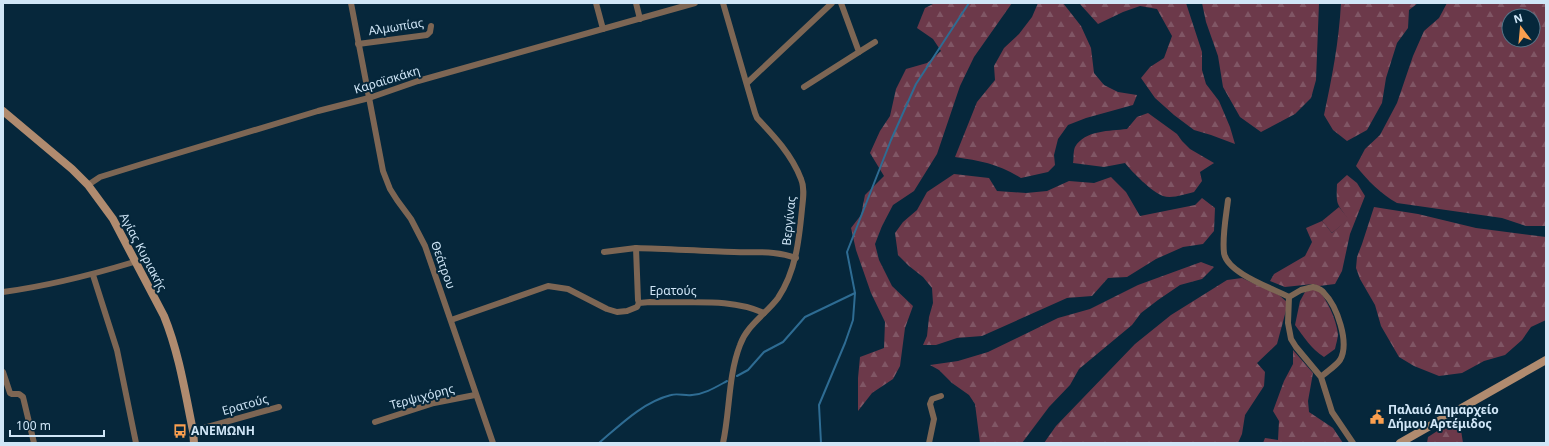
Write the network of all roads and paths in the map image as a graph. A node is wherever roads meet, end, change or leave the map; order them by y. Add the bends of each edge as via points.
1 (350, 3) edge
2 (596, 3) edge
3 (636, 3) edge
4 (695, 3) edge
5 (723, 3) edge
6 (832, 3) edge
7 (842, 3) edge
8 (640, 19) junction
9 (431, 26) dead end
10 (604, 28) junction
11 (875, 42) dead end
12 (358, 44) junction
13 (859, 52) junction
14 (747, 83) junction
15 (804, 87) dead end
16 (369, 98) junction
17 (3, 111) edge
18 (88, 185) junction
19 (1228, 200) dead end
20 (636, 248) junction
21 (604, 252) dead end
22 (796, 258) junction
23 (134, 262) junction
24 (93, 275) junction
25 (3, 292) edge
26 (1289, 297) junction
27 (639, 303) junction
28 (764, 313) junction
29 (451, 320) junction
30 (1546, 360) edge
31 (3, 372) edge
32 (1321, 377) junction
33 (475, 395) junction
34 (941, 396) dead end
35 (279, 407) dead end
36 (375, 422) dead end
37 (193, 431) junction
38 (34, 443) edge
39 (136, 443) edge
40 (194, 443) edge
41 (493, 443) edge
42 (723, 443) edge
43 (929, 443) edge
44 (1352, 443) edge
45 (1400, 443) edge

1 - 12 street, Θεάτρου
2 - 10 street
3 - 8 street
4 - 8 street, Καραϊσκάκη
5 - 14 street, Βεργίνας
6 - 14 street
7 - 13 street
8 - 10 street, Καραϊσκάκη
9 - 12 street, Αλμωπίας via 427,35
10 - 16 street, Καραϊσκάκη via 418,81
11 - 13 street
12 - 16 street, Θεάτρου
13 - 15 street
14 - 22 street, Βεργίνας via 757,118 782,146 802,179 803,203
16 - 18 street, Καραϊσκάκη via 100,177
16 - 29 street, Θεάτρου via 383,171 390,189 414,222 425,246
17 - 18 street, Αγίας Κυριακής
18 - 23 street, Αγίας Κυριακής via 113,219
19 - 26 street via 1224,243 1226,261 1235,270
20 - 21 street
20 - 22 street via 766,252
20 - 27 street
22 - 28 street, Βεργίνας via 789,278
23 - 24 street
23 - 37 street, Αγίας Κυριακής via 170,332 178,357
24 - 25 street
24 - 39 street via 116,350
26 - 32 street via 1288,323 1291,339
26 - 32 street via 1301,290 1313,287 1319,289 1324,292 1341,325 1344,346 1340,361
27 - 28 street, Ερατούς via 730,304 754,308
27 - 29 street, Ερατούς via 627,311 617,312 568,289 548,286
28 - 42 street, Βεργίνας via 740,344 734,366
29 - 33 street, Θεάτρου
30 - 45 street
31 - 38 street via 10,393 23,397
32 - 44 street via 1332,412
33 - 36 street, Τερψιχόρης via 434,403
33 - 41 street, Θεάτρου
34 - 43 street via 932,399 930,404 934,419
35 - 37 street, Ερατούς
37 - 40 street, Αγίας Κυριακής

